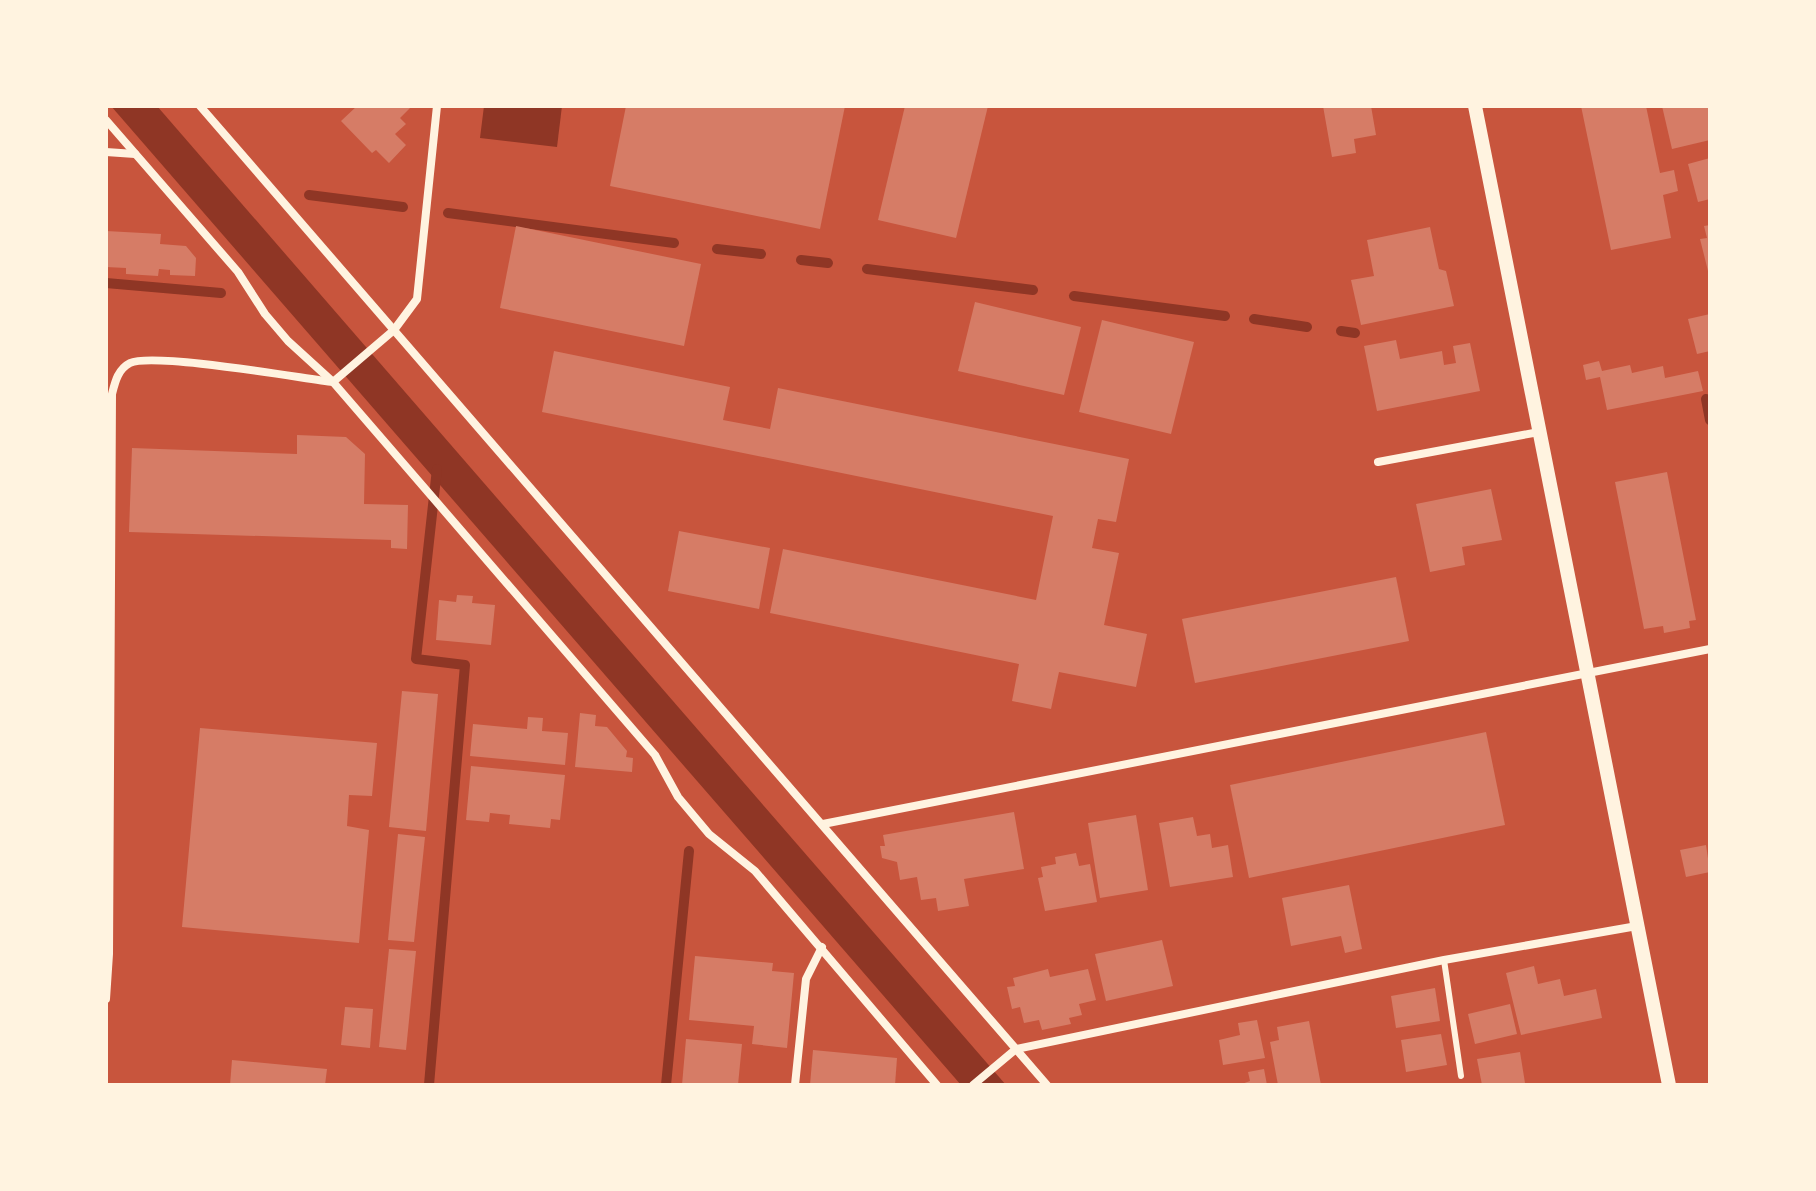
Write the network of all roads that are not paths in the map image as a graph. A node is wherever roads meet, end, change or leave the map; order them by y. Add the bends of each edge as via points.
1 (200, 106) edge
2 (437, 106) edge
3 (1475, 106) edge
4 (106, 120) edge
5 (106, 152) edge
6 (135, 154) junction
7 (394, 330) junction
8 (333, 382) junction
9 (109, 393) edge
10 (1539, 432) junction
11 (1378, 462) dead end
12 (109, 598) edge
13 (1710, 649) edge
14 (1587, 674) junction
15 (823, 824) junction
16 (108, 837) edge
17 (1637, 926) junction
18 (822, 947) junction
19 (1444, 960) junction
20 (106, 999) edge
21 (1016, 1049) junction
22 (1461, 1076) dead end
23 (795, 1085) edge
24 (937, 1085) edge
25 (973, 1085) edge
26 (1047, 1085) edge
27 (1669, 1085) edge

1 - 7 street
2 - 7 street via 417,299
3 - 10 street
4 - 6 street
5 - 6 street
6 - 8 street via 238,272 288,341
7 - 8 street
7 - 15 street
8 - 9 street via 161,359 130,363
8 - 18 street via 655,755 678,797 709,834 755,871
9 - 12 street
10 - 11 street
10 - 14 street
12 - 16 street
13 - 14 street
14 - 15 street
14 - 17 street
15 - 21 street
16 - 20 street
17 - 19 street
17 - 27 street
18 - 23 street via 806,979
18 - 24 street
19 - 21 street
19 - 22 lane
21 - 25 street
21 - 26 street

